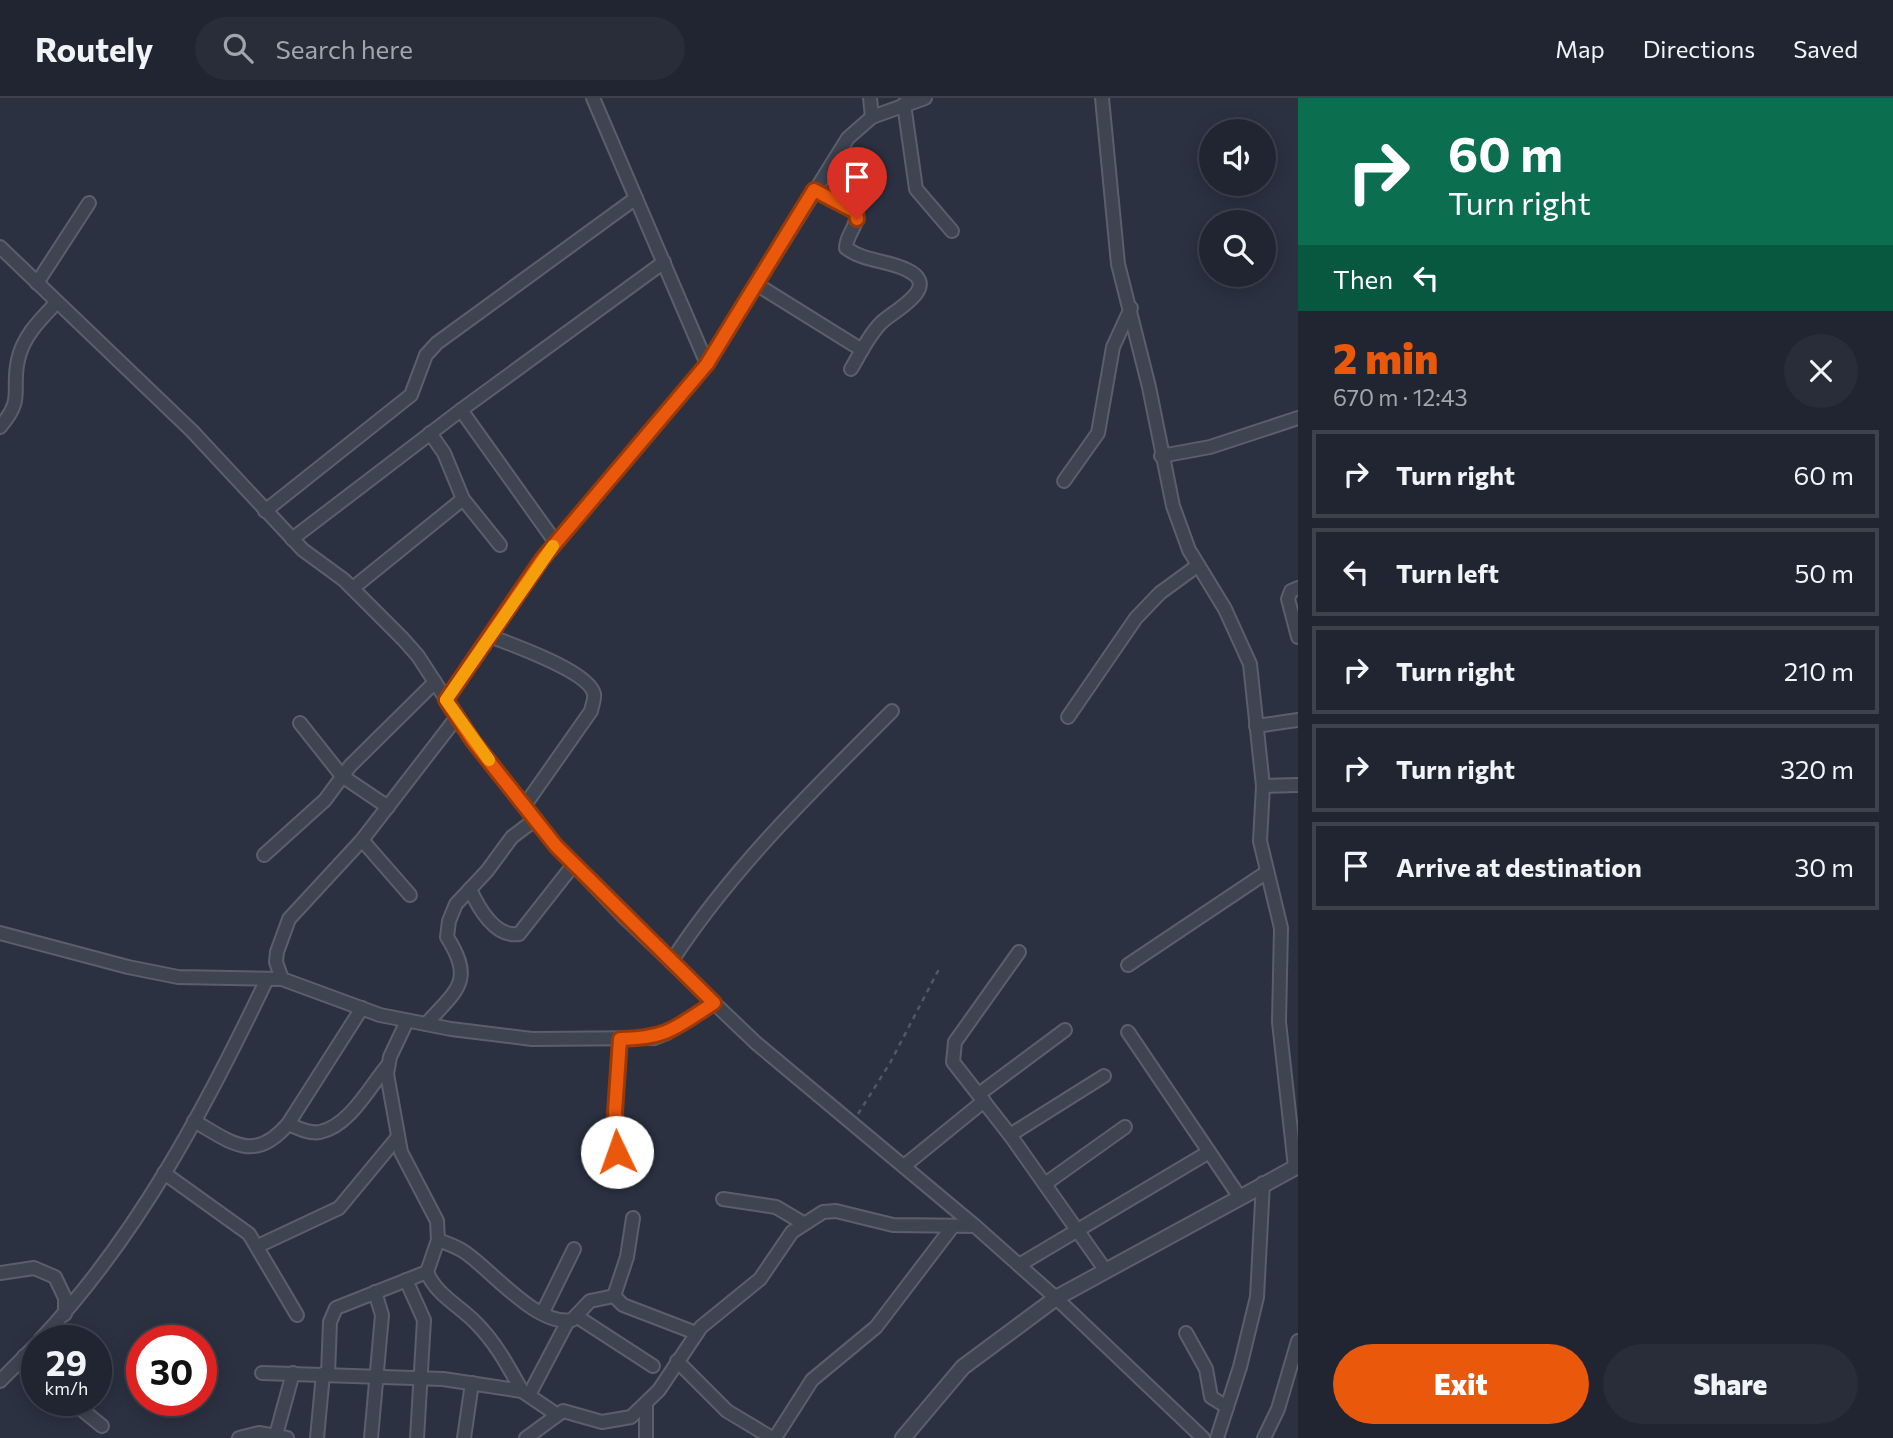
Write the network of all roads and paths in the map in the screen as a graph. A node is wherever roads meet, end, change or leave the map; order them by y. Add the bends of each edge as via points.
1 (593, 98) edge
2 (870, 98) edge
3 (925, 98) edge
4 (1102, 98) edge
5 (904, 104) junction
6 (872, 117) junction
7 (814, 190) junction
8 (636, 198) junction
9 (89, 203) dead end
10 (952, 231) dead end
11 (0, 247) edge
12 (664, 262) junction
13 (37, 282) junction
14 (756, 284) junction
15 (57, 302) junction
16 (1131, 308) junction
17 (862, 351) junction
18 (707, 364) junction
19 (850, 369) dead end
20 (461, 410) junction
21 (1298, 418) edge
22 (0, 427) edge
23 (430, 433) junction
24 (1161, 456) junction
25 (1064, 481) dead end
26 (463, 499) junction
27 (265, 511) junction
28 (292, 539) junction
29 (556, 543) junction
30 (500, 545) dead end
31 (1197, 566) junction
32 (353, 588) junction
33 (1298, 588) edge
34 (490, 636) junction
35 (1298, 637) edge
36 (435, 682) junction
37 (446, 700) junction
38 (892, 711) dead end
39 (457, 717) junction
40 (1068, 717) dead end
41 (1298, 720) edge
42 (300, 723) dead end
43 (1256, 726) junction
44 (342, 776) junction
45 (1298, 785) edge
46 (1262, 786) junction
47 (525, 805) junction
48 (388, 807) junction
49 (536, 819) junction
50 (362, 840) junction
51 (264, 855) dead end
52 (574, 864) junction
53 (1267, 872) junction
54 (470, 889) junction
55 (410, 895) dead end
56 (0, 933) edge
57 (1019, 952) dead end
58 (671, 962) junction
59 (1128, 965) dead end
60 (939, 969) dead end
61 (267, 979) junction
62 (282, 979) junction
63 (714, 1003) junction
64 (362, 1008) junction
65 (407, 1021) junction
66 (426, 1024) junction
67 (1065, 1030) dead end
68 (1128, 1032) dead end
69 (620, 1039) junction
70 (387, 1066) junction
71 (1104, 1076) dead end
72 (982, 1097) junction
73 (194, 1121) junction
74 (852, 1123) junction
75 (288, 1124) junction
76 (1125, 1127) dead end
77 (1010, 1135) junction
78 (397, 1138) junction
79 (617, 1152) dead end
80 (1209, 1152) junction
81 (904, 1166) junction
82 (1296, 1166) edge
83 (164, 1173) junction
84 (1263, 1183) junction
85 (1045, 1184) junction
86 (1238, 1196) junction
87 (723, 1199) dead end
88 (633, 1219) dead end
89 (803, 1223) junction
90 (953, 1226) junction
91 (975, 1226) junction
92 (1077, 1230) junction
93 (438, 1240) junction
94 (258, 1245) junction
95 (574, 1250) dead end
96 (1019, 1265) junction
97 (1106, 1271) junction
98 (427, 1272) junction
99 (0, 1273) edge
100 (406, 1280) junction
101 (375, 1292) junction
102 (614, 1296) junction
103 (1056, 1298) junction
104 (544, 1312) junction
105 (65, 1314) junction
106 (297, 1315) dead end
107 (572, 1319) junction
108 (54, 1325) edge
109 (696, 1333) junction
110 (1186, 1334) dead end
111 (1298, 1340) edge
112 (21, 1359) edge
113 (677, 1361) junction
114 (653, 1366) dead end
115 (262, 1373) dead end
116 (293, 1373) junction
117 (326, 1374) junction
118 (376, 1375) junction
119 (421, 1378) junction
120 (0, 1381) edge
121 (472, 1383) junction
122 (525, 1393) junction
123 (646, 1405) junction
124 (1227, 1407) junction
125 (556, 1414) junction
126 (90, 1416) edge
127 (102, 1426) dead end
128 (282, 1437) edge
129 (239, 1438) edge
130 (317, 1438) edge
131 (371, 1438) edge
132 (417, 1438) edge
133 (464, 1438) edge
134 (526, 1438) edge
135 (646, 1438) edge
136 (773, 1438) edge
137 (902, 1438) edge
138 (1203, 1438) edge
139 (1217, 1438) edge
140 (1264, 1438) edge

1 - 8 street
2 - 6 street
3 - 5 street
4 - 16 street via 1118,264
5 - 6 street
5 - 10 street via 916,189
6 - 7 street via 848,138
7 - 14 street
7 - 17 street via 856,212 846,248 916,274 920,284 909,305 881,323
8 - 12 street
8 - 27 street via 437,343 426,355 411,396
9 - 13 street
11 - 13 street
12 - 18 street
12 - 20 street
13 - 15 street
14 - 17 street
14 - 18 street
15 - 22 street via 25,340 18,359 15,406
15 - 27 street via 192,431
16 - 24 street
16 - 25 street via 1113,347 1098,433
17 - 19 street
18 - 29 street
20 - 23 street
20 - 29 street
21 - 24 street via 1210,447
23 - 26 street via 444,453
23 - 28 street
24 - 31 street via 1173,506
26 - 30 street
26 - 32 street
27 - 28 street
28 - 32 street
29 - 34 street
31 - 40 street via 1136,618
31 - 43 street via 1246,652
32 - 36 street via 403,639
33 - 35 street via 1288,599
34 - 37 street
34 - 47 street via 567,669 587,681 594,695 591,711
36 - 37 street
36 - 44 street
37 - 39 street
38 - 58 street via 748,859
39 - 47 street
39 - 48 street
41 - 43 street
42 - 44 street
43 - 46 street
44 - 48 street
44 - 51 street via 326,800
45 - 46 street
46 - 53 street via 1260,841
47 - 49 street
48 - 50 street
49 - 52 street
49 - 54 street via 512,837
50 - 55 street
50 - 62 street via 289,919 277,953
52 - 54 street via 519,934 502,930 484,915
52 - 58 street
53 - 59 street
53 - 82 street via 1281,928 1279,1022
54 - 66 street via 456,904 446,931 463,974
56 - 61 street via 178,977
57 - 72 street via 955,1042 953,1062
58 - 63 street
60 - 74 path via 897,1051
61 - 62 street
61 - 73 street
62 - 64 street
63 - 69 street via 654,1038
63 - 74 street
64 - 65 street
64 - 75 street
65 - 66 street
65 - 70 street
66 - 69 street via 532,1039
67 - 72 street
68 - 80 street
69 - 79 street
70 - 75 street via 331,1128 310,1132
70 - 78 street
71 - 77 street
72 - 77 street
72 - 81 street
73 - 75 street via 235,1144 250,1147 274,1139
73 - 83 street
74 - 81 street
76 - 85 street
77 - 85 street
78 - 93 street via 406,1166 437,1221
78 - 94 street via 339,1208
80 - 86 street
80 - 92 street
81 - 91 street
82 - 84 street
83 - 94 street via 239,1224
83 - 105 street
84 - 86 street
84 - 124 street via 1256,1297
85 - 92 street
86 - 97 street
87 - 89 street via 776,1207
88 - 102 street
89 - 90 street via 823,1212 836,1211 893,1225
89 - 109 street via 760,1279
90 - 91 street
90 - 136 street via 876,1327 812,1380
91 - 96 street
92 - 96 street
92 - 97 street
93 - 98 street
93 - 104 street via 463,1251 508,1291
94 - 106 street
95 - 104 street
96 - 103 street
97 - 103 street
98 - 100 street
98 - 122 street via 434,1286 496,1345
99 - 105 street via 34,1268 55,1277 65,1298
100 - 101 street
100 - 119 street via 424,1320
101 - 117 street via 331,1314
101 - 118 street via 382,1315
102 - 107 street via 590,1301
102 - 109 street via 623,1305
103 - 137 street via 963,1367
103 - 138 street
104 - 107 street
105 - 108 street
107 - 114 street
107 - 122 street
109 - 113 street
110 - 124 street via 1206,1369 1211,1397
111 - 140 street via 1278,1409
112 - 120 street
113 - 123 street
113 - 136 street via 727,1411
115 - 116 street
116 - 117 street
116 - 128 street
117 - 118 street
117 - 130 street
118 - 119 street
118 - 131 street
119 - 121 street
119 - 132 street
121 - 122 street
121 - 133 street
122 - 125 street
123 - 125 street via 616,1422 563,1411
123 - 135 street
124 - 139 street
125 - 134 street
126 - 127 street
128 - 129 street via 250,1433

